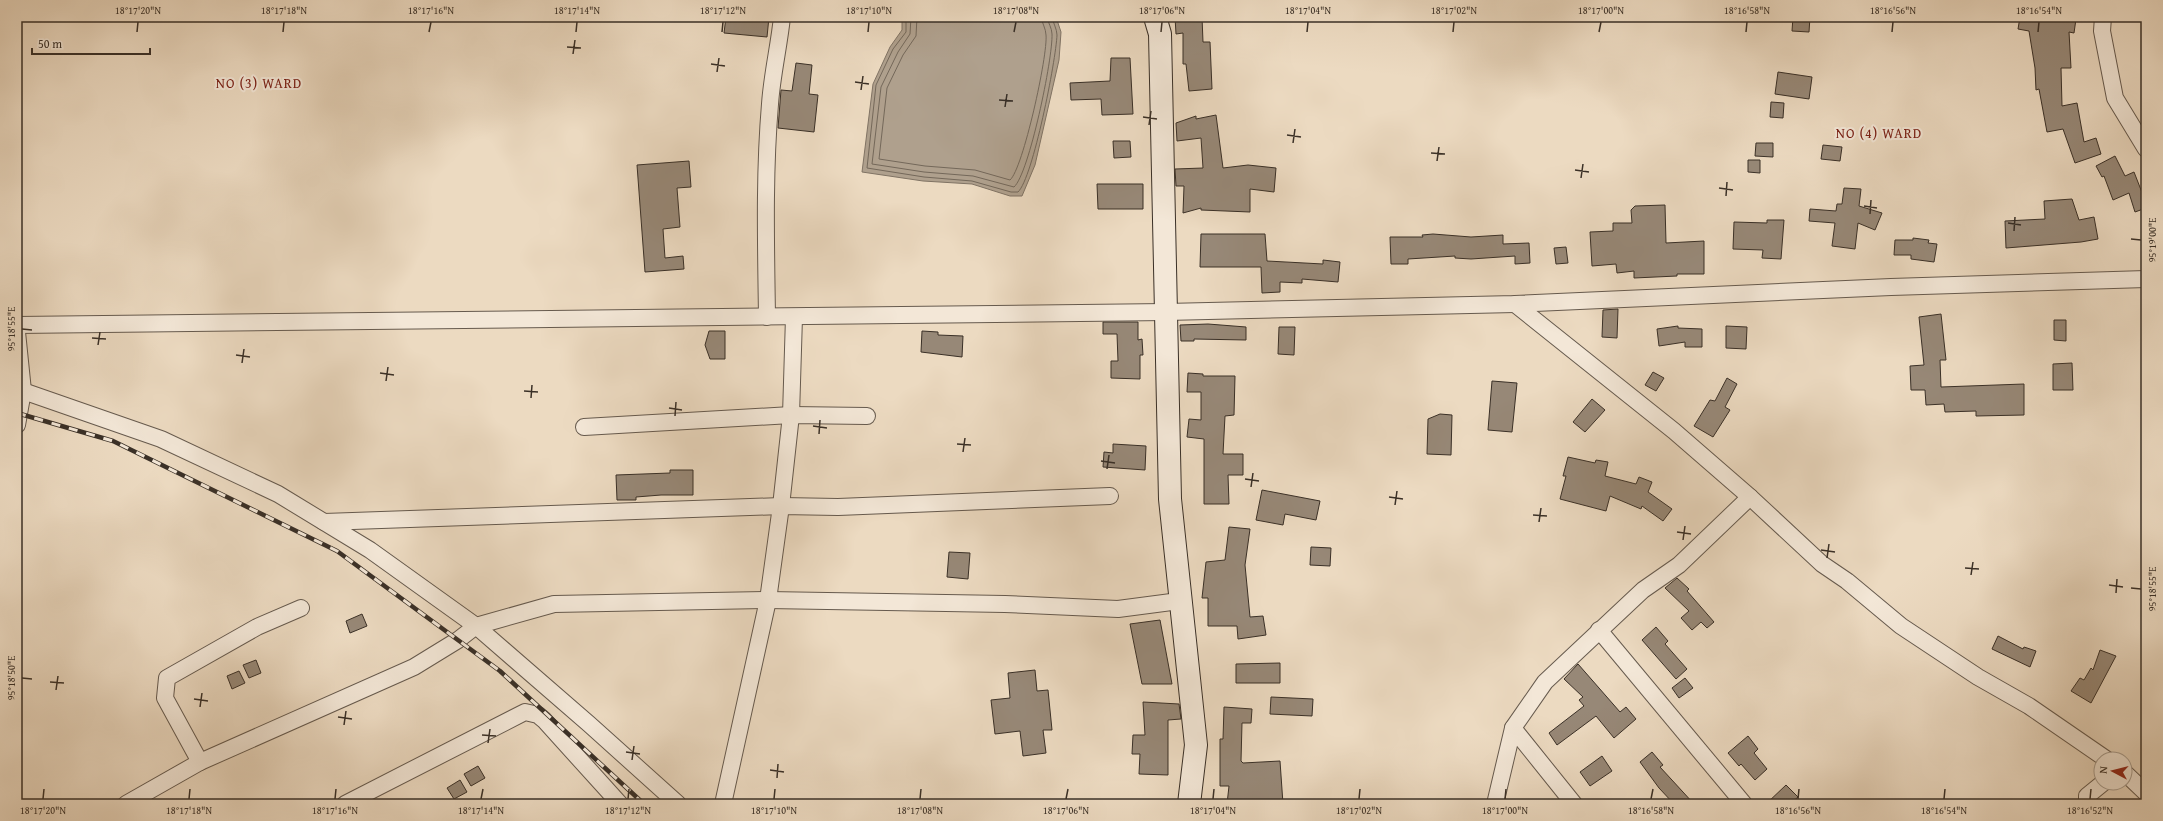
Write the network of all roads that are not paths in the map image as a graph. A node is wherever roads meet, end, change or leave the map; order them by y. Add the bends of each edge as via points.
1 (782, 17) edge
2 (1156, 17) edge
3 (2103, 17) edge
4 (2146, 149) edge
5 (2146, 279) edge
6 (1515, 304) junction
7 (1166, 312) junction
8 (767, 317) junction
9 (794, 317) junction
10 (17, 325) edge
11 (17, 332) edge
12 (20, 389) edge
13 (791, 415) junction
14 (867, 416) dead end
15 (17, 425) edge
16 (584, 427) dead end
17 (1110, 496) dead end
18 (1750, 497) junction
19 (781, 506) junction
20 (324, 522) junction
21 (768, 600) junction
22 (1179, 601) junction
23 (301, 608) dead end
24 (476, 626) junction
25 (1599, 630) junction
26 (1513, 728) junction
27 (2094, 751) edge
28 (200, 762) junction
29 (2133, 781) edge
30 (2094, 791) edge
31 (2146, 793) edge
32 (126, 804) edge
33 (344, 804) edge
34 (620, 804) edge
35 (678, 804) edge
36 (723, 804) edge
37 (1188, 804) edge
38 (1495, 804) edge
39 (1574, 804) edge
40 (1744, 804) edge
41 (2088, 804) edge

1 - 8 street via 779,53 770,102 766,168
2 - 7 main road via 1160,34
3 - 4 street via 2102,31 2115,98
5 - 6 street via 1891,287
6 - 7 street
6 - 18 street via 1674,431
7 - 9 street
7 - 22 main road via 1170,499
8 - 9 street
8 - 10 street
9 - 13 street
11 - 12 street
12 - 15 street
12 - 20 street via 161,439 278,494
13 - 14 street
13 - 16 street
13 - 19 street
17 - 19 street via 838,507
18 - 25 street via 1679,565 1642,590
18 - 27 street via 1822,564 1847,581 1901,626 1978,677 2029,706
19 - 20 street
19 - 21 street
20 - 24 street via 370,550
21 - 22 street via 1005,604 1118,609
21 - 24 street via 554,604
21 - 36 street
22 - 37 main road via 1196,745
23 - 28 street via 257,627 168,678 165,698
24 - 28 street via 458,640 414,666
24 - 35 street
25 - 26 street via 1545,682
25 - 40 street
26 - 38 street
26 - 39 street
28 - 32 street
29 - 31 street
30 - 41 street via 2088,796
33 - 34 street via 525,712 544,720

